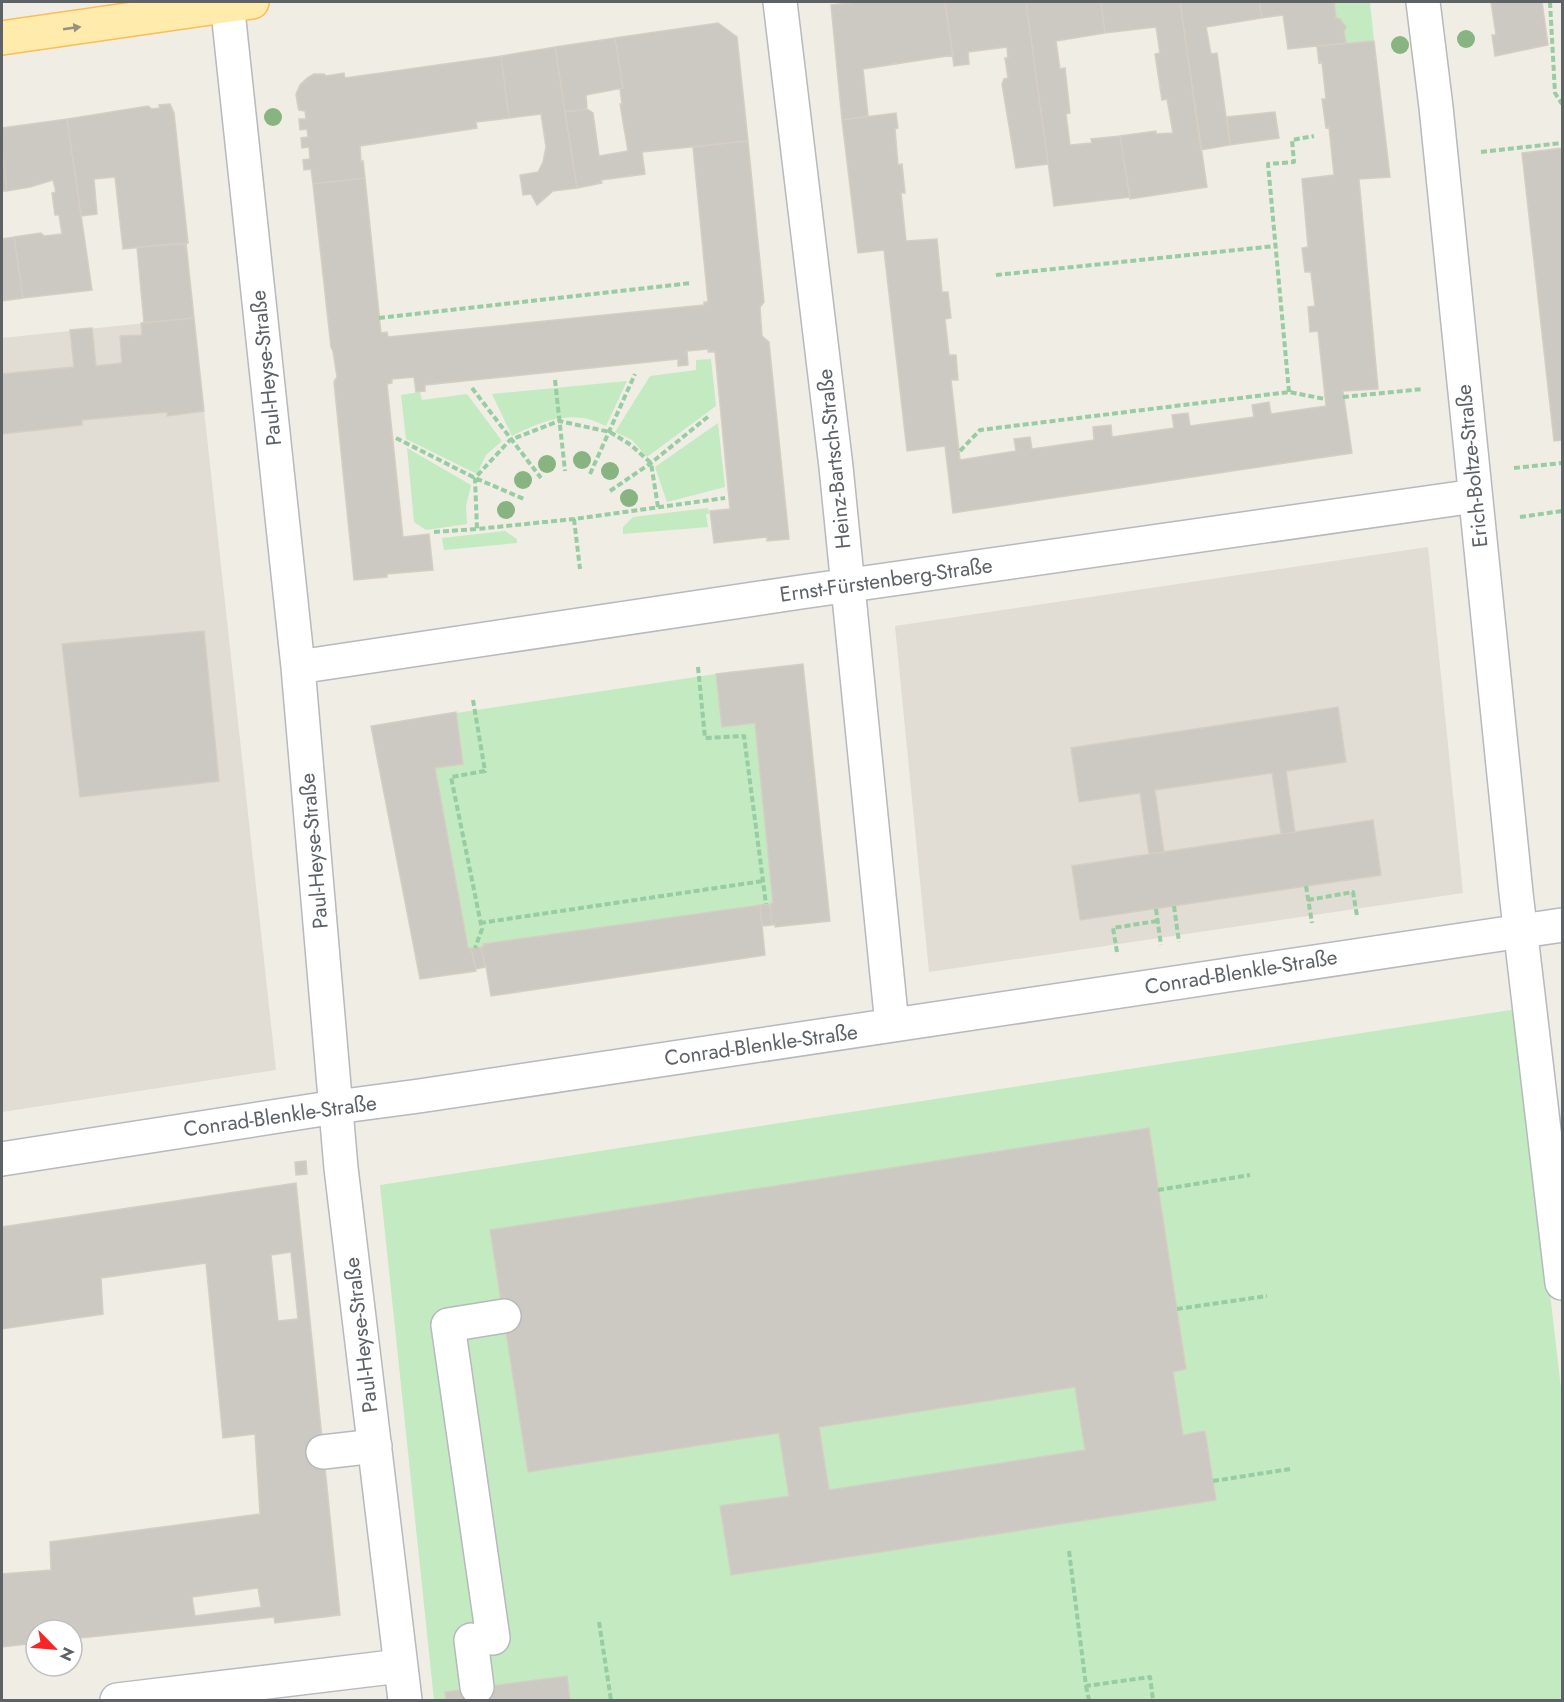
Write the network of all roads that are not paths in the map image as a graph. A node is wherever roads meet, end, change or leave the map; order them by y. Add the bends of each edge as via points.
1 (780, 2) edge
2 (1423, 2) edge
3 (236, 3) edge
4 (2, 38) edge
5 (1475, 496) junction
6 (849, 586) junction
7 (298, 667) junction
8 (1563, 925) edge
9 (1520, 930) junction
10 (892, 1026) junction
11 (336, 1107) junction
12 (2, 1159) edge
13 (1563, 1282) edge
14 (504, 1316) dead end
15 (375, 1446) junction
16 (323, 1452) dead end
17 (400, 1666) junction
18 (477, 1687) dead end
19 (117, 1701) edge
20 (405, 1701) edge

1 - 6 street, Heinz-Bartsch-Straße
2 - 5 street, Erich-Boltze-Straße
4 -> 3 main road
3 - 7 street, Paul-Heyse-Straße via 235,85
5 - 6 street, Ernst-Fürstenberg-Straße
5 - 9 street, Erich-Boltze-Straße
6 - 7 street, Ernst-Fürstenberg-Straße
6 - 10 street, Heinz-Bartsch-Straße
7 - 11 street, Paul-Heyse-Straße
8 - 9 street, Conrad-Blenkle-Straße
9 - 10 street, Conrad-Blenkle-Straße
9 - 13 street
10 - 11 street, Conrad-Blenkle-Straße
11 - 12 street, Conrad-Blenkle-Straße
11 - 15 street, Paul-Heyse-Straße
14 - 18 street via 448,1325 482,1639
15 - 16 street
15 - 17 street, Paul-Heyse-Straße
17 - 19 street
17 - 20 street, Paul-Heyse-Straße

